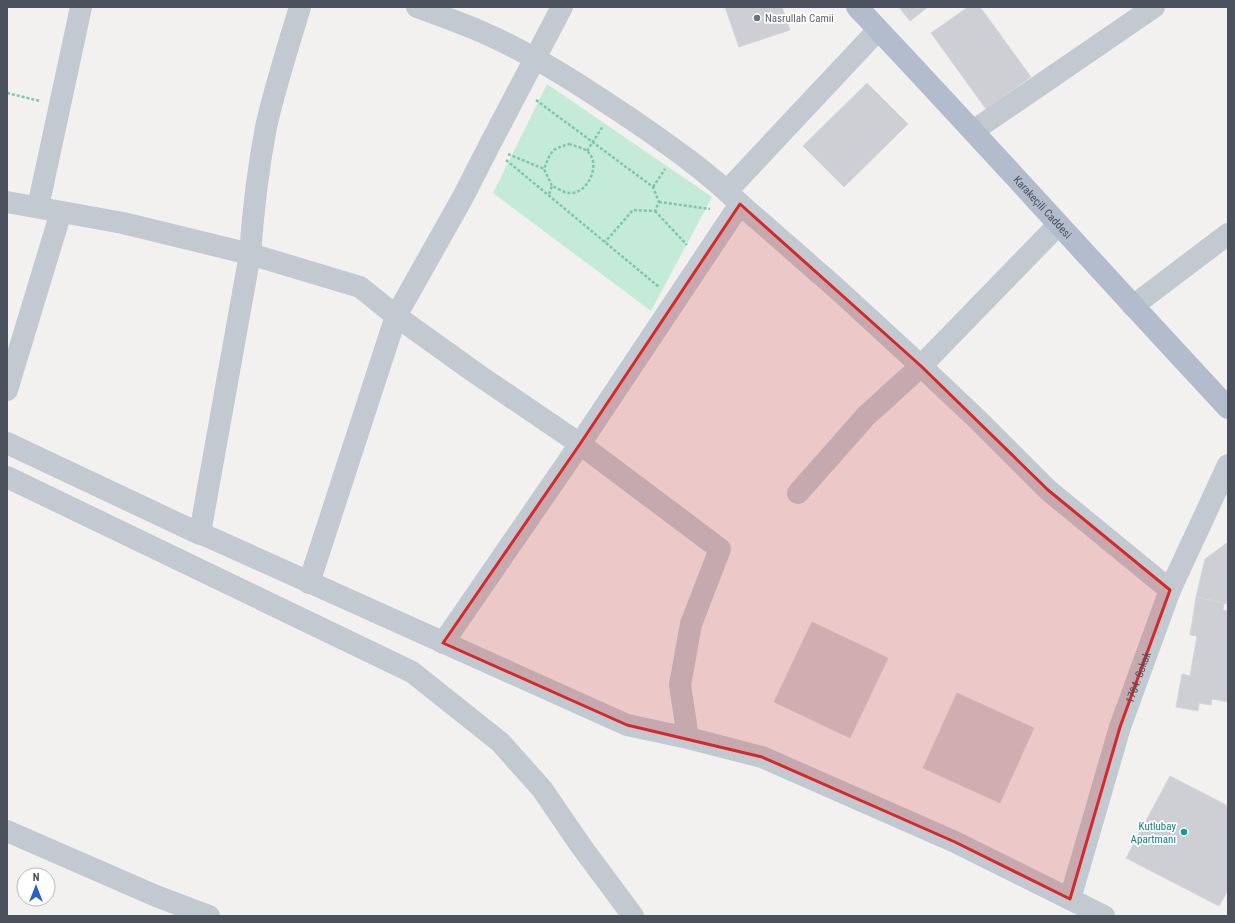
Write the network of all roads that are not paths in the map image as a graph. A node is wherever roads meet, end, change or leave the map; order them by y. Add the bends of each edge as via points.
1 (81, 7) edge
2 (300, 7) edge
3 (417, 7) edge
4 (562, 7) edge
5 (857, 7) edge
6 (1154, 7) edge
7 (1126, 14) edge
8 (878, 30) junction
9 (535, 59) junction
10 (973, 131) junction
11 (7, 202) edge
12 (734, 202) junction
13 (38, 208) junction
14 (61, 212) junction
15 (1058, 225) junction
16 (1228, 234) edge
17 (250, 254) junction
18 (1133, 306) junction
19 (396, 316) junction
20 (921, 366) junction
21 (7, 390) edge
22 (1228, 408) edge
23 (7, 443) edge
24 (580, 444) junction
25 (1228, 465) edge
26 (7, 477) edge
27 (798, 493) dead end
28 (200, 533) junction
29 (309, 583) junction
30 (1170, 590) junction
31 (443, 643) junction
32 (688, 738) junction
33 (7, 831) edge
34 (1070, 898) junction
35 (209, 916) edge
36 (633, 916) edge
37 (1104, 916) edge

1 - 13 street
2 - 17 street via 266,127 258,172
3 - 9 street via 483,32
4 - 9 street
5 - 8 main road, Karakeçili Caddesi
6 - 7 street
7 - 10 street
8 - 10 main road, Karakeçili Caddesi
8 - 12 street
9 - 12 street via 678,150
9 - 19 street via 463,197
10 - 15 main road, Karakeçili Caddesi
11 - 13 street
12 - 20 street via 835,287
12 - 24 street via 702,261
13 - 14 street
14 - 17 street via 124,223
14 - 21 street
15 - 18 main road, Karakeçili Caddesi
15 - 20 street
16 - 18 street
17 - 19 street via 360,287
17 - 28 street
18 - 22 main road, Karakeçili Caddesi
19 - 24 street
19 - 29 street
20 - 27 street via 866,416
20 - 30 street via 1048,490
23 - 28 street
24 - 31 street
24 - 32 street via 720,549 691,624 680,685
25 - 30 street, 1784. Sokak
26 - 36 street via 412,672 500,742 542,789 580,846
28 - 29 street
29 - 31 street
30 - 34 street, 1784. Sokak via 1120,727
31 - 32 street via 627,725
32 - 34 street via 762,757 955,842
33 - 35 street via 156,896
34 - 37 street

